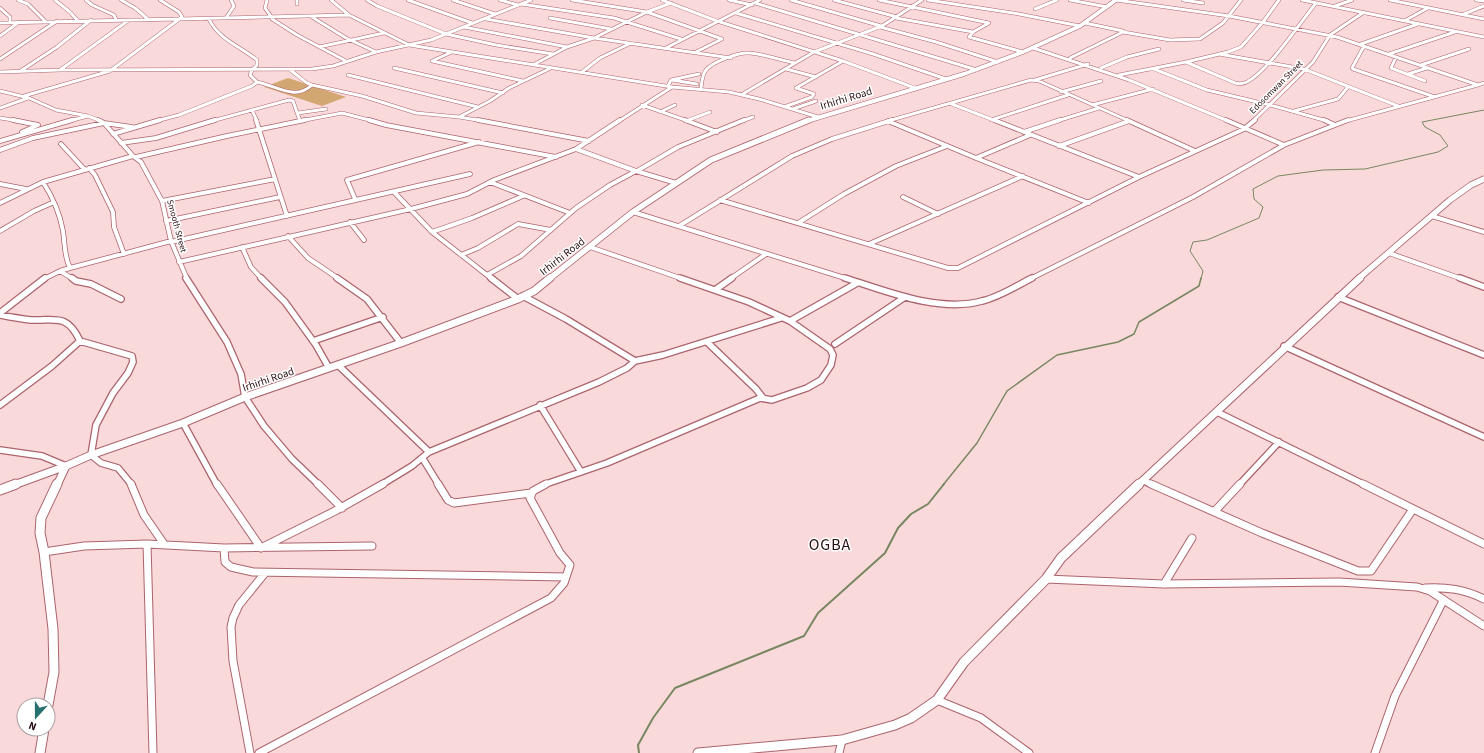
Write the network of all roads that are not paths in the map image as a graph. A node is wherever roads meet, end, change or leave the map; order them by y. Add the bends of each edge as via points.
1 (18, 0) edge
2 (55, 0) edge
3 (86, 0) edge
4 (121, 0) edge
5 (160, 0) edge
6 (231, 0) edge
7 (266, 0) edge
8 (331, 0) edge
9 (368, 0) edge
10 (408, 0) edge
11 (453, 0) edge
12 (500, 0) edge
13 (531, 0) edge
14 (572, 0) edge
15 (662, 0) edge
16 (729, 0) edge
17 (760, 0) edge
18 (791, 0) edge
19 (834, 0) edge
20 (879, 0) edge
21 (922, 0) edge
22 (928, 0) edge
23 (1057, 0) edge
24 (1070, 0) edge
25 (1116, 0) edge
26 (1183, 0) edge
27 (1241, 0) edge
28 (1279, 0) edge
29 (1302, 0) edge
30 (1352, 0) edge
31 (1390, 0) edge
32 (1477, 0) edge
33 (1204, 1) edge
34 (1484, 2) edge
35 (671, 3) junction
36 (1316, 3) junction
37 (754, 4) junction
38 (519, 5) junction
39 (1334, 6) junction
40 (1484, 6) edge
41 (911, 7) junction
42 (1108, 7) junction
43 (0, 8) edge
44 (1428, 8) junction
45 (1035, 9) dead end
46 (1197, 11) junction
47 (647, 12) junction
48 (1364, 12) junction
49 (736, 13) junction
50 (495, 14) junction
51 (349, 15) junction
52 (1464, 15) junction
53 (1229, 16) junction
54 (310, 17) junction
55 (181, 18) junction
56 (226, 18) junction
57 (270, 18) junction
58 (486, 18) junction
59 (550, 18) dead end
60 (897, 18) junction
61 (1484, 18) edge
62 (149, 19) junction
63 (209, 19) junction
64 (91, 20) junction
65 (116, 20) junction
66 (129, 20) junction
67 (1406, 20) junction
68 (45, 21) junction
69 (57, 21) junction
70 (78, 21) junction
71 (626, 21) junction
72 (19, 22) junction
73 (717, 22) junction
74 (1263, 22) junction
75 (0, 23) edge
76 (10, 23) junction
77 (473, 23) junction
78 (1420, 23) junction
79 (1082, 24) junction
80 (463, 27) junction
81 (881, 27) junction
82 (1297, 28) junction
83 (611, 29) junction
84 (698, 31) junction
85 (1456, 31) junction
86 (973, 32) junction
87 (1125, 32) junction
88 (384, 33) junction
89 (446, 34) junction
90 (858, 35) junction
91 (1330, 35) junction
92 (0, 36) edge
93 (1484, 37) edge
94 (594, 38) junction
95 (681, 39) junction
96 (349, 40) junction
97 (632, 43) junction
98 (837, 44) junction
99 (409, 45) junction
100 (1362, 45) junction
101 (319, 47) junction
102 (567, 47) junction
103 (666, 48) junction
104 (1033, 48) junction
105 (1159, 49) dead end
106 (1469, 49) dead end
107 (376, 52) junction
108 (454, 52) junction
109 (696, 52) junction
110 (814, 52) junction
111 (1023, 52) junction
112 (553, 54) junction
113 (1219, 54) junction
114 (1389, 54) junction
115 (1396, 57) junction
116 (731, 58) junction
117 (1070, 58) junction
118 (0, 59) edge
119 (346, 61) junction
120 (843, 61) junction
121 (998, 62) junction
122 (1186, 62) junction
123 (795, 63) junction
124 (1267, 63) junction
125 (1088, 64) junction
126 (533, 65) junction
127 (1421, 65) junction
128 (1427, 67) junction
129 (394, 68) dead end
130 (551, 68) junction
131 (1101, 68) junction
132 (289, 69) junction
133 (786, 69) junction
134 (1154, 69) junction
135 (1304, 69) junction
136 (60, 70) junction
137 (252, 70) junction
138 (977, 70) junction
139 (110, 71) junction
140 (0, 72) edge
141 (18, 72) junction
142 (582, 72) junction
143 (699, 74) dead end
144 (1408, 74) junction
145 (348, 75) dead end
146 (1119, 75) junction
147 (816, 77) junction
148 (946, 79) junction
149 (672, 80) junction
150 (1034, 80) junction
151 (1425, 80) dead end
152 (523, 81) junction
153 (1101, 81) dead end
154 (257, 82) junction
155 (1484, 83) edge
156 (312, 85) junction
157 (1478, 85) junction
158 (670, 86) junction
159 (701, 87) junction
160 (1348, 87) junction
161 (915, 88) junction
162 (1154, 89) junction
163 (0, 91) edge
164 (502, 92) junction
165 (1061, 92) junction
166 (741, 95) junction
167 (1068, 95) junction
168 (23, 97) junction
169 (1435, 97) junction
170 (29, 98) junction
171 (816, 101) dead end
172 (949, 103) junction
173 (642, 105) junction
174 (675, 105) dead end
175 (1092, 105) junction
176 (1270, 105) junction
177 (1398, 106) junction
178 (478, 107) junction
179 (784, 107) junction
180 (0, 108) edge
181 (326, 108) dead end
182 (1099, 108) junction
183 (794, 109) junction
184 (252, 110) junction
185 (660, 112) junction
186 (710, 112) dead end
187 (1294, 112) junction
188 (298, 113) junction
189 (88, 116) junction
190 (459, 117) junction
191 (753, 117) dead end
192 (818, 117) junction
193 (0, 118) edge
194 (991, 120) junction
195 (300, 121) junction
196 (686, 121) junction
197 (888, 121) junction
198 (1129, 121) junction
199 (104, 123) junction
200 (1335, 125) junction
201 (135, 127) junction
202 (1244, 128) junction
203 (260, 130) junction
204 (717, 132) junction
205 (1024, 132) junction
206 (113, 134) junction
207 (1030, 135) junction
208 (13, 137) junction
209 (0, 141) edge
210 (144, 141) junction
211 (589, 141) junction
212 (482, 142) junction
213 (121, 143) junction
214 (62, 144) dead end
215 (1284, 145) junction
216 (947, 146) junction
217 (1059, 146) junction
218 (125, 147) junction
219 (576, 149) junction
220 (0, 150) edge
221 (1195, 151) junction
222 (135, 157) junction
223 (556, 158) junction
224 (976, 158) junction
225 (87, 169) junction
226 (637, 171) junction
227 (470, 174) dead end
228 (1023, 176) junction
229 (1139, 177) junction
230 (275, 179) junction
231 (43, 182) junction
232 (490, 182) junction
233 (676, 182) junction
234 (1482, 182) edge
235 (0, 184) edge
236 (26, 189) junction
237 (394, 192) junction
238 (523, 196) junction
239 (903, 196) dead end
240 (280, 197) junction
241 (355, 199) junction
242 (720, 200) junction
243 (162, 201) junction
244 (1, 202) edge
245 (52, 203) junction
246 (1089, 203) junction
247 (411, 208) junction
248 (633, 212) junction
249 (570, 213) junction
250 (938, 214) junction
251 (287, 216) junction
252 (1432, 216) junction
253 (166, 221) junction
254 (350, 222) junction
255 (798, 223) junction
256 (679, 226) junction
257 (551, 230) junction
258 (0, 231) edge
259 (432, 232) junction
260 (1484, 232) edge
261 (288, 236) junction
262 (364, 240) dead end
263 (171, 241) junction
264 (869, 244) junction
265 (590, 246) junction
266 (242, 247) junction
267 (1389, 253) junction
268 (124, 254) junction
269 (766, 254) junction
270 (461, 256) junction
271 (179, 262) junction
272 (70, 268) junction
273 (60, 271) junction
274 (487, 275) junction
275 (857, 283) junction
276 (1484, 287) edge
277 (715, 290) junction
278 (521, 297) junction
279 (905, 297) junction
280 (1338, 297) junction
281 (122, 298) dead end
282 (0, 314) edge
283 (383, 317) junction
284 (781, 318) junction
285 (790, 321) junction
286 (80, 341) junction
287 (313, 341) junction
288 (401, 342) junction
289 (707, 342) junction
290 (836, 344) dead end
291 (1284, 346) junction
292 (1484, 355) edge
293 (635, 361) junction
294 (338, 365) junction
295 (329, 368) junction
296 (245, 397) junction
297 (763, 398) junction
298 (0, 405) edge
299 (540, 406) junction
300 (1217, 412) junction
301 (183, 423) junction
302 (1484, 437) edge
303 (1279, 442) junction
304 (0, 450) edge
305 (429, 452) junction
306 (91, 455) junction
307 (423, 458) junction
308 (66, 466) junction
309 (581, 472) junction
310 (1144, 481) junction
311 (0, 490) edge
312 (531, 493) junction
313 (342, 508) junction
314 (1413, 509) junction
315 (1214, 512) junction
316 (1192, 538) dead end
317 (147, 544) junction
318 (164, 544) junction
319 (1484, 544) edge
320 (372, 546) dead end
321 (224, 548) junction
322 (261, 548) junction
323 (44, 552) junction
324 (265, 573) junction
325 (566, 577) junction
326 (1046, 579) junction
327 (1164, 584) junction
328 (1423, 589) junction
329 (1484, 599) edge
330 (1443, 601) junction
331 (1484, 626) edge
332 (49, 697) edge
333 (937, 700) junction
334 (43, 737) edge
335 (842, 740) junction
336 (40, 753) edge
337 (153, 753) edge
338 (250, 753) edge
339 (259, 753) edge
340 (698, 753) edge
341 (839, 753) edge
342 (1029, 753) edge
343 (1375, 753) edge

1 - 68 street via 28,4
2 - 70 street
3 - 65 street via 114,15
4 - 62 street
5 - 55 street via 180,12 183,16
6 - 56 street via 234,6
7 - 57 street via 265,8
8 - 51 street
9 - 89 street
10 - 77 street
11 - 50 street
12 - 38 street
13 - 38 street
14 - 47 street
15 - 35 street
16 - 37 street
17 - 37 street
18 - 81 street
19 - 60 street
20 - 41 street
21 - 41 street
22 - 79 street
23 - 45 street
24 - 42 street
25 - 42 street, Irhirhi Road
25 - 46 street
26 - 33 street
27 - 53 street
28 - 74 street
29 - 36 street
30 - 39 street
31 - 44 street
32 - 34 street
33 - 46 street
35 - 47 street
35 - 73 street
36 - 39 street
36 - 82 street
37 - 49 street
37 - 90 street
38 - 50 street
38 - 71 street
39 - 48 street
40 - 52 street
41 - 60 street
41 - 86 street via 989,23
42 - 79 street, Irhirhi Road
43 - 76 street via 10,17
44 - 52 street
44 - 67 street
46 - 53 street
47 - 71 street
47 - 84 street
48 - 67 street
48 - 91 street
49 - 73 street
49 - 98 street
50 - 58 street
51 - 54 street
51 - 88 street
52 - 61 street
53 - 74 street
53 - 87 street via 1200,40 1170,40
54 - 57 street
54 - 96 street
55 - 62 street
55 - 63 street
55 - 139 street
56 - 57 street
56 - 63 street
57 - 101 street
58 - 77 street
58 - 94 street
59 - 83 street
60 - 81 street
60 - 86 street
62 - 66 street
63 - 137 street via 211,25 228,41 257,60 257,65
64 - 65 street
64 - 70 street
64 - 141 street via 57,47
65 - 66 street
66 - 136 street
67 - 78 street
68 - 69 street
68 - 72 street
69 - 70 street
69 - 118 street
71 - 83 street
71 - 95 street
72 - 76 street
72 - 92 street
73 - 84 street
73 - 110 street
74 - 82 street
74 - 113 street via 1241,46
75 - 76 street
77 - 80 street
78 - 85 street
78 - 100 street
79 - 87 street
79 - 104 street, Irhirhi Road
80 - 89 street
80 - 102 street
81 - 90 street
81 - 121 street
82 - 91 street
82 - 124 street
83 - 94 street
84 - 95 street
84 - 109 street via 722,39
85 - 93 street
85 - 114 street
86 - 111 street via 969,37
87 - 117 street
88 - 96 street
88 - 99 street
89 - 99 street
89 - 112 street
90 - 98 street
90 - 138 street
91 - 100 street
91 - 135 street, Edosomwan Street via 1313,62
94 - 97 street
94 - 102 street
95 - 103 street
96 - 101 street
96 - 107 street
97 - 103 street
97 - 142 street via 600,58
98 - 110 street
98 - 148 street
99 - 107 street
99 - 108 street
100 - 114 street
100 - 169 street via 1353,69
101 - 119 street
102 - 112 street
103 - 109 street
104 - 111 street, Irhirhi Road
104 - 117 street
105 - 131 street via 1127,57
106 - 127 street
107 - 119 street
108 - 126 street
108 - 152 street via 431,61
109 - 116 street
110 - 120 street
110 - 123 street
111 - 121 street, Irhirhi Road
112 - 126 street
113 - 122 street
113 - 124 street
114 - 115 street
115 - 127 street
115 - 144 street via 1391,68
116 - 123 street via 749,53
116 - 159 street via 706,70
117 - 125 street
119 - 132 street via 312,69
120 - 147 street
120 - 161 street
121 - 138 street, Irhirhi Road
122 - 124 street via 1240,84 1251,80
122 - 134 street
123 - 133 street
124 - 135 street
125 - 131 street
125 - 150 street
126 - 130 street
127 - 128 street
128 - 144 street
128 - 157 street
129 - 164 street
130 - 142 street
130 - 152 street
131 - 146 street
132 - 137 street
132 - 156 street
133 - 147 street
133 - 166 street
134 - 146 street
134 - 176 street via 1207,90
135 - 160 street
135 - 176 street, Edosomwan Street
136 - 139 street
136 - 141 street
137 - 139 street
137 - 154 street via 251,76
138 - 148 street, Irhirhi Road
139 - 168 street
140 - 141 street
142 - 158 street
143 - 149 street
144 - 151 street
145 - 178 street
146 - 162 street
147 - 179 street via 796,88 814,95
148 - 161 street, Irhirhi Road
149 - 158 street
149 - 159 street
150 - 165 street
150 - 172 street via 1026,80
152 - 164 street
153 - 165 street
154 - 156 street via 293,94
154 - 201 street via 185,113
155 - 157 street
156 - 190 street via 362,96 416,113
157 - 169 street
158 - 159 street
158 - 173 street
159 - 166 street
160 - 177 street
160 - 187 street via 1338,99
161 - 192 street, Irhirhi Road
162 - 175 street
162 - 202 street
163 - 168 street, Smooth Street
164 - 178 street
165 - 167 street
166 - 179 street
167 - 175 street
167 - 194 street
168 - 170 street, Smooth Street
169 - 177 street
170 - 180 street
170 - 189 street, Smooth Street via 56,110
171 - 183 street
172 - 194 street
172 - 197 street
173 - 185 street
173 - 211 street
174 - 185 street
175 - 182 street
176 - 187 street
176 - 202 street, Edosomwan Street
177 - 200 street
178 - 190 street
179 - 183 street
181 - 188 street
182 - 198 street
182 - 205 street
183 - 192 street
184 - 188 street via 290,100 293,101
184 - 203 street
184 - 210 street
185 - 196 street
186 - 196 street
187 - 200 street
188 - 195 street
189 - 199 street, Smooth Street
189 - 208 street
190 - 211 street
191 - 204 street
192 - 233 street, Irhirhi Road via 711,160
193 - 208 street via 38,125
194 - 205 street
195 - 203 street
195 - 212 street via 346,113 386,125
196 - 204 street
197 - 216 street
197 - 242 street via 832,139 792,156
198 - 217 street
198 - 221 street
199 - 201 street
199 - 206 street, Smooth Street
199 - 220 street via 33,138
200 - 215 street
201 - 206 street
202 - 215 street
202 - 221 street, Edosomwan Street
203 - 222 street
203 - 230 street
204 - 226 street via 678,147
205 - 207 street
206 - 213 street, Smooth Street
207 - 217 street
207 - 224 street
208 - 209 street
210 - 213 street
210 - 218 street
211 - 219 street
212 - 223 street via 540,152
212 - 241 street via 350,179 347,182
213 - 218 street, Smooth Street
214 - 225 street
215 - 279 street via 1193,197 984,301 949,305
216 - 224 street
216 - 255 street via 896,166
217 - 229 street
218 - 222 street, Smooth Street
219 - 223 street
219 - 226 street
221 - 229 street, Edosomwan Street
222 - 225 street
222 - 243 street, Smooth Street via 141,162
223 - 232 street
224 - 228 street
225 - 231 street
225 - 268 street via 95,175 113,212 114,227
226 - 233 street
226 - 249 street via 610,185
227 - 237 street
228 - 246 street
228 - 250 street
229 - 246 street, Edosomwan Street
230 - 240 street
230 - 243 street
231 - 236 street
231 - 245 street via 49,190
232 - 238 street
232 - 247 street via 467,194
233 - 248 street, Irhirhi Road
234 - 252 street via 1450,200
235 - 236 street
236 - 244 street
237 - 241 street
237 - 247 street
238 - 249 street
238 - 259 street
239 - 250 street
240 - 251 street
240 - 253 street
241 - 251 street
242 - 255 street, Edosomwan Street
242 - 256 street
243 - 253 street, Smooth Street
245 - 258 street
245 - 272 street via 63,230
246 - 264 street, Edosomwan Street via 958,268 948,268
247 - 254 street
247 - 259 street
248 - 256 street
248 - 265 street, Irhirhi Road
249 - 257 street
250 - 264 street
251 - 263 street
252 - 260 street
252 - 267 street
253 - 263 street, Smooth Street
254 - 261 street
254 - 262 street
255 - 264 street, Edosomwan Street
256 - 269 street
257 - 270 street via 518,224
257 - 274 street via 521,256
259 - 270 street
261 - 266 street
261 - 283 street via 308,258 330,275 360,292
263 - 268 street
263 - 271 street, Smooth Street
265 - 277 street
265 - 278 street, Irhirhi Road via 534,291
266 - 271 street
266 - 287 street via 251,267 285,302
267 - 276 street
267 - 280 street
268 - 272 street
269 - 275 street
269 - 277 street
270 - 274 street
271 - 296 street, Smooth Street via 190,286 227,342 241,374
272 - 273 street
273 - 281 street via 76,281 91,284
273 - 282 street via 44,279
274 - 278 street
275 - 279 street
275 - 285 street
277 - 284 street via 749,302
278 - 288 street, Irhirhi Road
278 - 293 street via 566,319
279 - 290 street
280 - 291 street
280 - 292 street
282 - 286 street via 30,320 59,320 74,328
283 - 287 street
283 - 288 street
284 - 285 street
284 - 289 street
285 - 297 street via 830,349 833,355 831,365 821,380 807,388 772,400
286 - 298 street via 52,366
286 - 306 street via 91,346 122,351 132,356 133,362 96,425
287 - 295 street
288 - 294 street, Irhirhi Road
289 - 293 street
289 - 297 street
291 - 300 street
291 - 302 street
293 - 299 street via 606,378
294 - 295 street, Irhirhi Road
294 - 305 street
295 - 296 street, Irhirhi Road
296 - 301 street, Irhirhi Road
296 - 313 street via 264,426 292,459
297 - 309 street
299 - 305 street
299 - 309 street
300 - 303 street
300 - 310 street
301 - 306 street, Irhirhi Road
301 - 322 street via 218,486
303 - 314 street
303 - 315 street
304 - 308 street via 31,452 52,458
305 - 307 street
306 - 308 street, Irhirhi Road
306 - 318 street via 102,463 118,468 125,475 144,514
307 - 312 street via 448,500 454,503
307 - 313 street
308 - 311 street, Irhirhi Road
308 - 323 street via 41,518 40,533
309 - 312 street via 543,485
310 - 315 street
310 - 326 street via 1062,558
312 - 325 street via 530,498 560,553 570,565
313 - 322 street
314 - 315 street via 1371,571 1365,572
314 - 319 street
316 - 327 street
317 - 318 street
317 - 323 street via 84,546
317 - 337 street
318 - 321 street
320 - 322 street
321 - 322 street
321 - 324 street via 225,562 231,567
323 - 332 street via 53,636 54,672
324 - 325 street
324 - 338 street via 237,608 231,628 236,680
325 - 339 street via 559,591 551,598
326 - 327 street
326 - 333 street via 964,662
327 - 328 street via 1339,582
328 - 329 street via 1456,587
328 - 330 street via 1432,592
330 - 331 street
330 - 343 street via 1396,696
333 - 335 street via 911,718 895,725
333 - 342 street via 980,718
334 - 336 street
335 - 340 street
335 - 341 street

